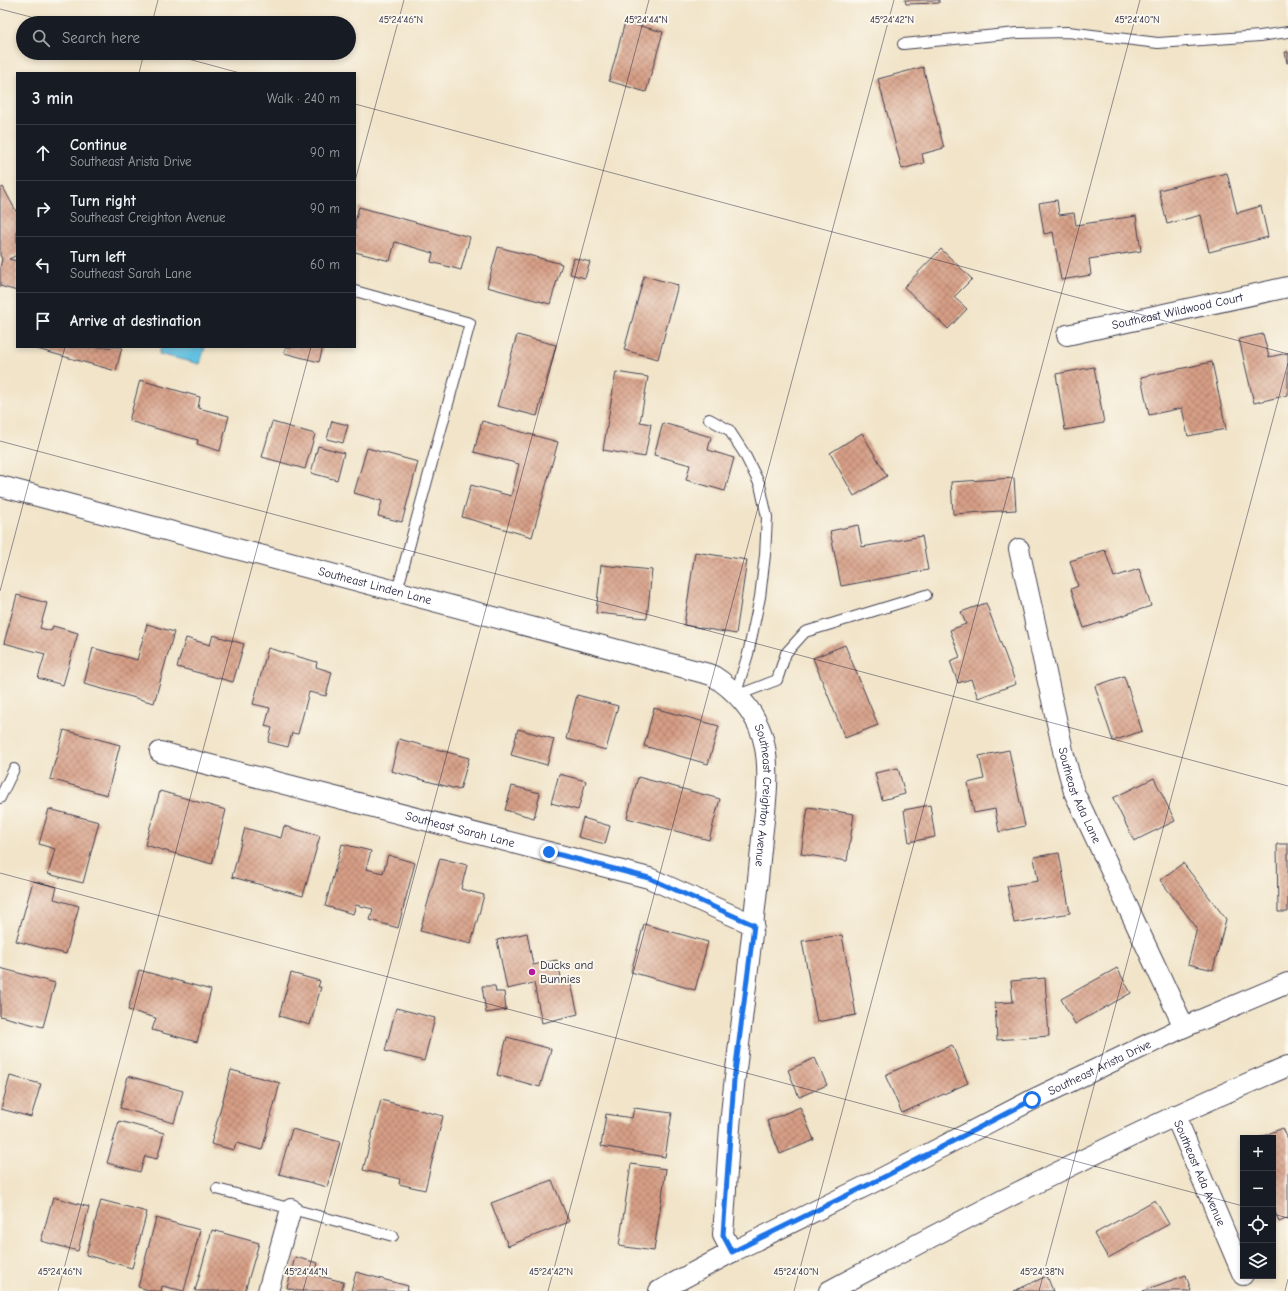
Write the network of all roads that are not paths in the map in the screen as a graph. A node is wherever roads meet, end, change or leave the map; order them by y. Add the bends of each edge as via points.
1 (1288, 32) edge
2 (903, 44) dead end
3 (1288, 287) edge
4 (356, 290) edge
5 (1067, 335) dead end
6 (709, 419) dead end
7 (0, 486) edge
8 (1019, 548) dead end
9 (397, 591) junction
10 (926, 595) dead end
11 (739, 696) junction
12 (160, 752) dead end
13 (14, 769) dead end
14 (0, 798) edge
15 (754, 925) junction
16 (1288, 984) edge
17 (1184, 1028) junction
18 (1288, 1066) edge
19 (1175, 1115) junction
20 (217, 1189) dead end
21 (291, 1209) junction
22 (393, 1236) dead end
23 (732, 1252) junction
24 (1240, 1268) edge
25 (268, 1291) edge
26 (659, 1291) edge
27 (829, 1291) edge

1 - 2 lane via 1158,43 1068,32 1017,33
3 - 5 street, Southeast Wildwood Court
4 - 9 lane via 470,323
6 - 11 lane via 729,430 744,453 760,485 767,517 760,597
7 - 9 street, Southeast Linden Lane
8 - 17 street, Southeast Ada Lane via 1074,792
9 - 11 street, Southeast Linden Lane via 712,675
10 - 11 lane via 805,632 786,653 777,680
11 - 15 street, Southeast Creighton Avenue via 753,715 762,734 766,752 767,780
12 - 15 street, Southeast Sarah Lane via 649,878
13 - 14 lane
15 - 23 street, Southeast Creighton Avenue via 734,1080 723,1235
16 - 17 street, Southeast Arista Drive
17 - 23 street, Southeast Arista Drive via 1032,1100 875,1182
18 - 19 street
19 - 24 street, Southeast Ada Avenue
19 - 27 street via 940,1232
20 - 21 lane
21 - 22 lane
21 - 25 street
23 - 26 street, Southeast Arista Drive

